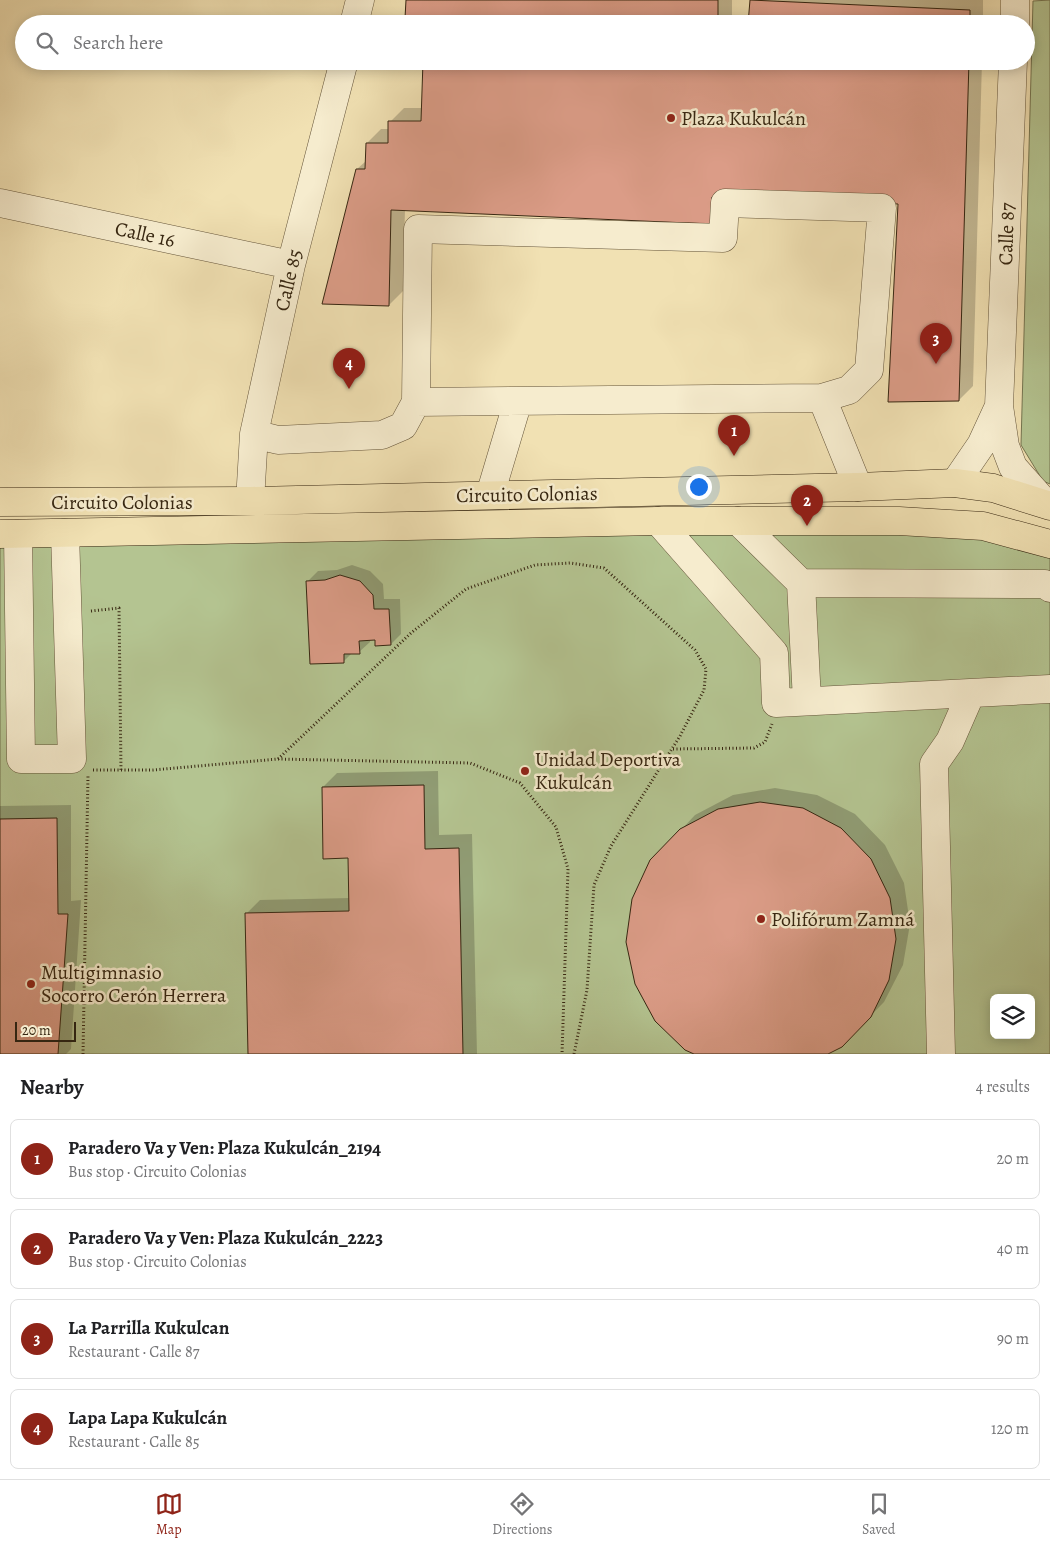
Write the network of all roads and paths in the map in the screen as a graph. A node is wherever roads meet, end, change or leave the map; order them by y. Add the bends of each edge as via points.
1 (360, 0) edge
2 (1016, 0) edge
3 (356, 15) edge
4 (1015, 15) edge
5 (342, 70) edge
6 (1013, 70) edge
7 (0, 203) edge
8 (291, 265) junction
9 (822, 398) junction
10 (518, 401) junction
11 (416, 402) junction
12 (999, 406) junction
13 (254, 434) junction
14 (955, 483) junction
15 (858, 487) junction
16 (490, 495) junction
17 (250, 501) junction
18 (0, 502) edge
19 (138, 502) junction
20 (1047, 505) edge
21 (658, 521) junction
22 (738, 521) junction
23 (139, 531) junction
24 (65, 533) junction
25 (9, 534) edge
26 (1050, 544) edge
27 (801, 583) junction
28 (1050, 588) edge
29 (68, 614) junction
30 (1050, 689) edge
31 (971, 693) junction
32 (806, 701) junction
33 (776, 703) junction
34 (672, 749) junction
35 (278, 759) junction
36 (122, 771) junction
37 (83, 1054) edge
38 (562, 1054) edge
39 (574, 1054) edge
40 (941, 1054) edge

1 - 3 street
2 - 4 street
5 - 8 street, Calle 85
6 - 12 street, Calle 87
7 - 8 street, Calle 16
8 - 13 street, Calle 85
9 - 10 street
9 - 11 street via 848,390 869,370 882,208 725,203 723,238 418,229
9 - 15 street
10 - 11 street
10 - 16 street
11 - 13 street via 403,426 382,435 278,440
12 - 14 street, Calle 87 via 981,445
12 - 20 street, Calle 87 via 1005,446 1013,467
13 - 17 street, Calle 85
14 - 15 main road, Circuito Colonias
14 - 20 main road, Circuito Colonias via 994,488
15 - 16 main road, Circuito Colonias
16 - 17 main road, Circuito Colonias
17 - 19 main road, Circuito Colonias
18 - 19 main road, Circuito Colonias
19 - 23 main road
21 - 22 main road, Circuito Colonias
21 - 23 main road, Circuito Colonias
21 - 33 street via 774,653
22 - 26 main road, Circuito Colonias via 899,521 983,526
22 - 27 street
23 - 24 main road, Circuito Colonias
24 - 25 main road, Circuito Colonias
24 - 29 street
25 - 29 street via 21,759 72,759
27 - 28 street via 1045,584
27 - 32 street
29 - 36 path via 119,608
30 - 31 street
31 - 32 street
31 - 40 street via 950,741 934,764
32 - 33 street
33 - 34 path via 765,742 754,748
34 - 35 path via 704,690 706,669 695,650 604,568 570,563 535,565 466,589 411,633
34 - 39 path via 611,846 594,885 587,990
35 - 36 path
35 - 38 path via 470,763 520,784 556,827 568,868
36 - 37 path via 88,770

